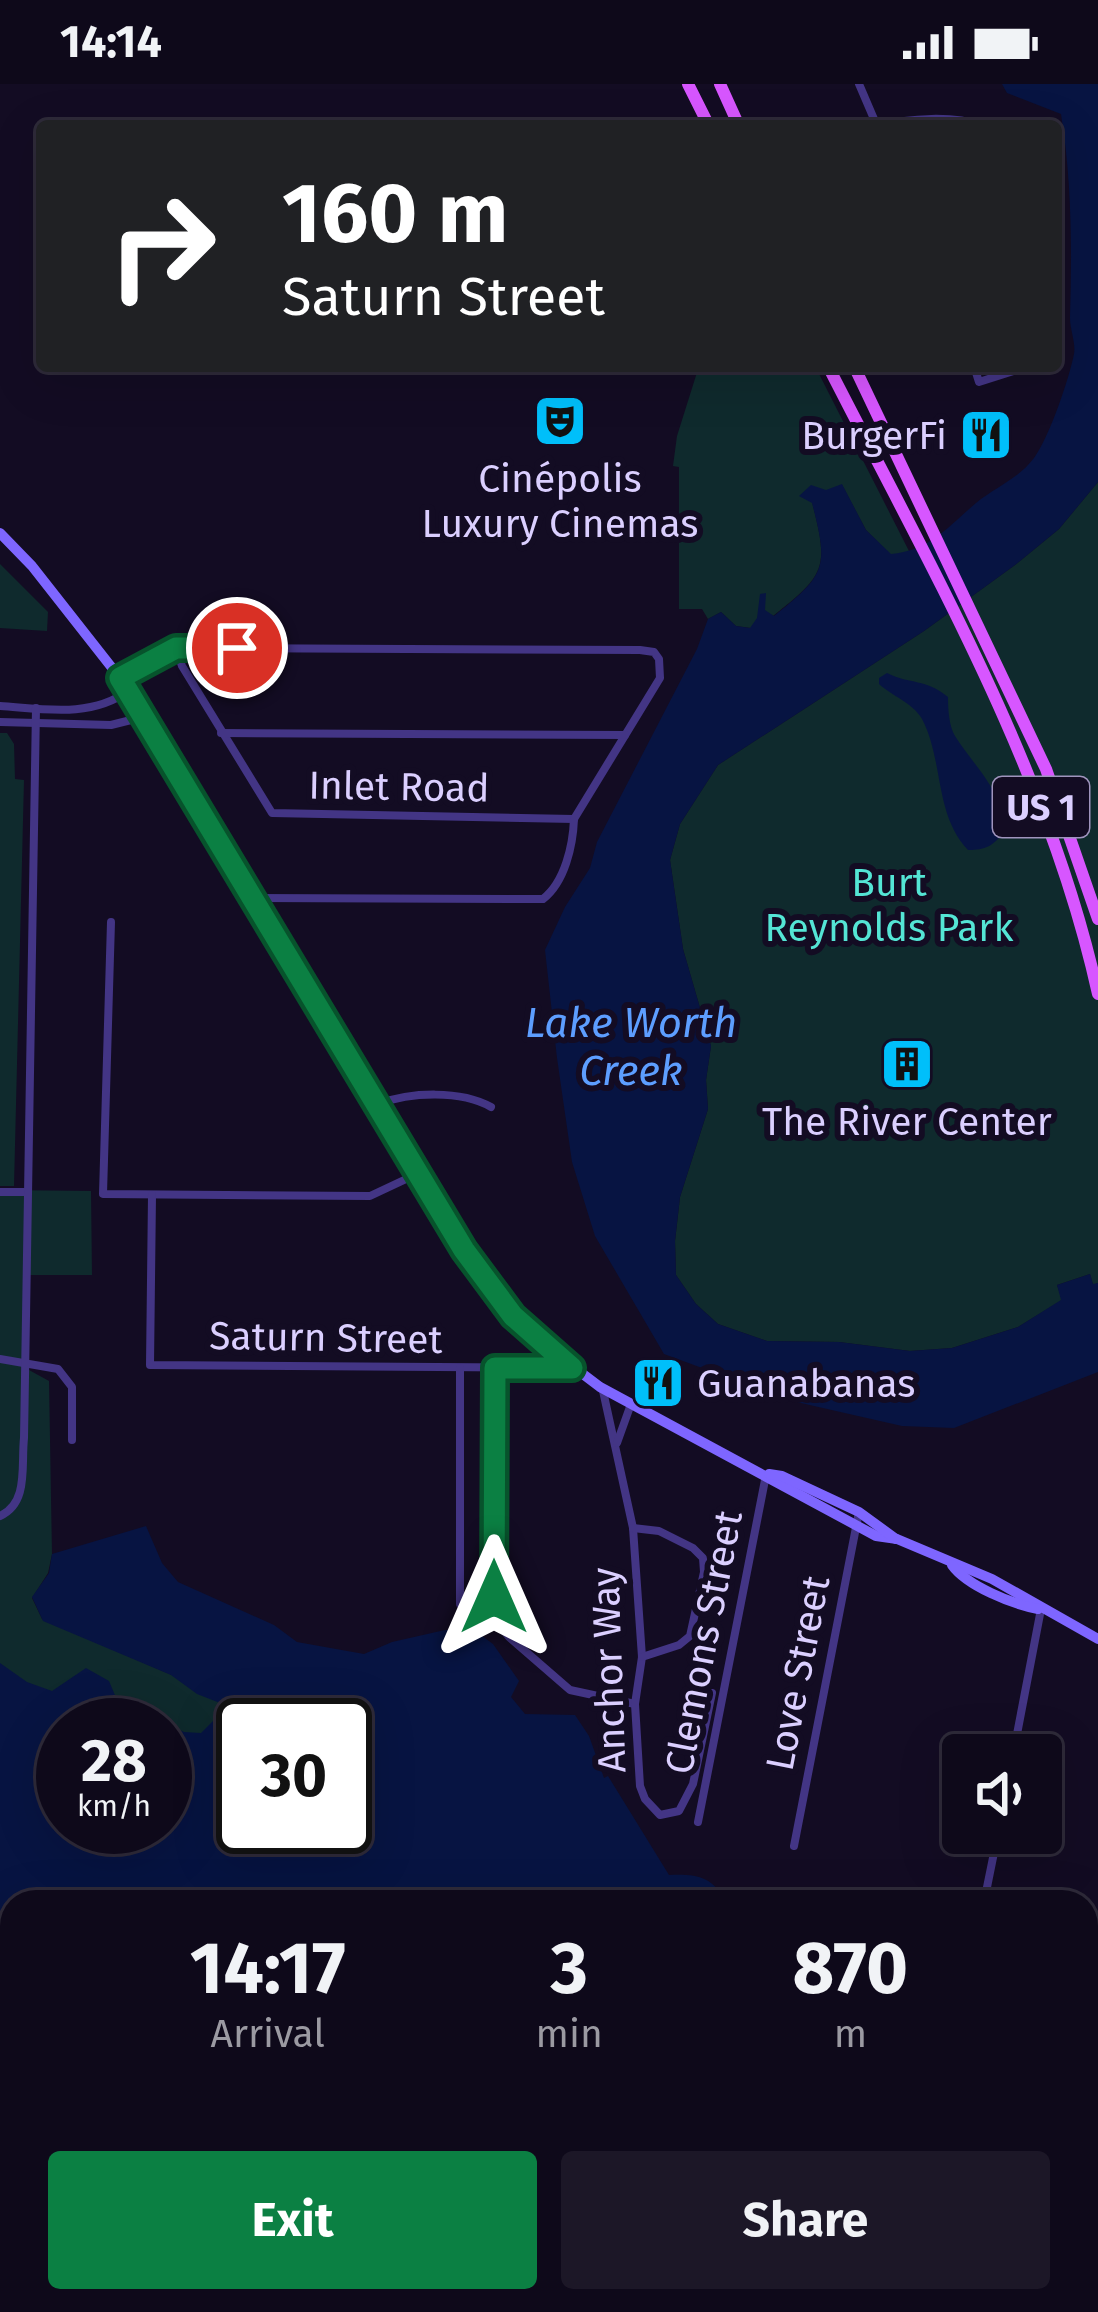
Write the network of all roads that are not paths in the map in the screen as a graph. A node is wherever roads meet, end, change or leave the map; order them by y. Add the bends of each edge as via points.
1 (688, 84) edge
2 (720, 84) edge
3 (859, 84) edge
4 (706, 120) edge
5 (737, 120) edge
6 (876, 120) edge
7 (831, 372) edge
8 (857, 372) edge
9 (976, 372) edge
10 (1010, 372) edge
11 (0, 533) edge
12 (176, 648) junction
13 (120, 678) junction
14 (128, 691) junction
15 (0, 706) edge
16 (36, 708) junction
17 (145, 716) junction
18 (0, 722) edge
19 (36, 724) junction
20 (221, 733) junction
21 (627, 735) junction
22 (574, 819) junction
23 (251, 898) junction
24 (1098, 919) edge
25 (111, 922) dead end
26 (1098, 994) edge
27 (379, 1105) junction
28 (491, 1107) dead end
29 (420, 1172) junction
30 (0, 1192) edge
31 (27, 1192) junction
32 (152, 1194) junction
33 (0, 1358) edge
34 (24, 1365) junction
35 (460, 1368) junction
36 (495, 1368) junction
37 (572, 1368) junction
38 (603, 1389) junction
39 (631, 1404) junction
40 (71, 1440) dead end
41 (617, 1444) junction
42 (766, 1474) junction
43 (859, 1512) junction
44 (0, 1516) edge
45 (857, 1526) junction
46 (633, 1528) junction
47 (897, 1539) junction
48 (460, 1604) dead end
49 (1041, 1609) junction
50 (1098, 1639) edge
51 (642, 1657) junction
52 (712, 1693) dead end
53 (635, 1704) junction
54 (1017, 1734) edge
55 (698, 1822) dead end
56 (794, 1846) dead end
57 (994, 1854) edge
58 (986, 1890) edge

1 - 4 main road
2 - 5 main road
3 - 6 street
7 - 26 main road, US 1 via 1049,829
8 - 24 main road, US 1 via 1046,769
9 - 10 street via 979,382
11 - 13 street
12 - 13 street
12 - 20 street, Inlet Road
12 - 21 street via 654,652 660,678
13 - 14 street
14 - 16 street via 104,706
14 - 17 street
15 - 16 street
16 - 19 street
17 - 19 street via 112,725
17 - 23 street
18 - 19 street
19 - 31 street
20 - 21 street
20 - 22 street, Inlet Road via 278,815
21 - 22 street
22 - 23 street via 573,842 543,899
23 - 27 street
25 - 32 street via 103,1194
27 - 28 street via 397,1096 468,1097
27 - 29 street
29 - 32 street via 370,1196
29 - 37 street via 494,1293
30 - 31 street
31 - 34 street
32 - 35 street, Saturn Street via 150,1365
33 - 34 street
34 - 40 street via 58,1369 72,1387
34 - 44 street via 21,1490 13,1510
35 - 36 street, Saturn Street
35 - 48 street
36 - 37 street, Saturn Street
36 - 53 street via 496,1621 570,1690
37 - 38 street
38 - 39 street
38 - 41 street, Anchor Way
39 - 41 street
39 - 42 street
41 - 46 street, Anchor Way
42 - 43 street
42 - 45 street
42 - 55 street, Clemons Street
43 - 45 street, Love Street
43 - 47 street
45 - 47 street
45 - 56 street, Love Street
46 - 51 street, Anchor Way
46 - 51 street via 659,1531 698,1552 704,1565 690,1636
47 - 49 street
49 - 50 street
49 - 54 street
51 - 53 street, Anchor Way
52 - 53 street, Anchor Way via 691,1792 666,1816 642,1792
57 - 58 street

